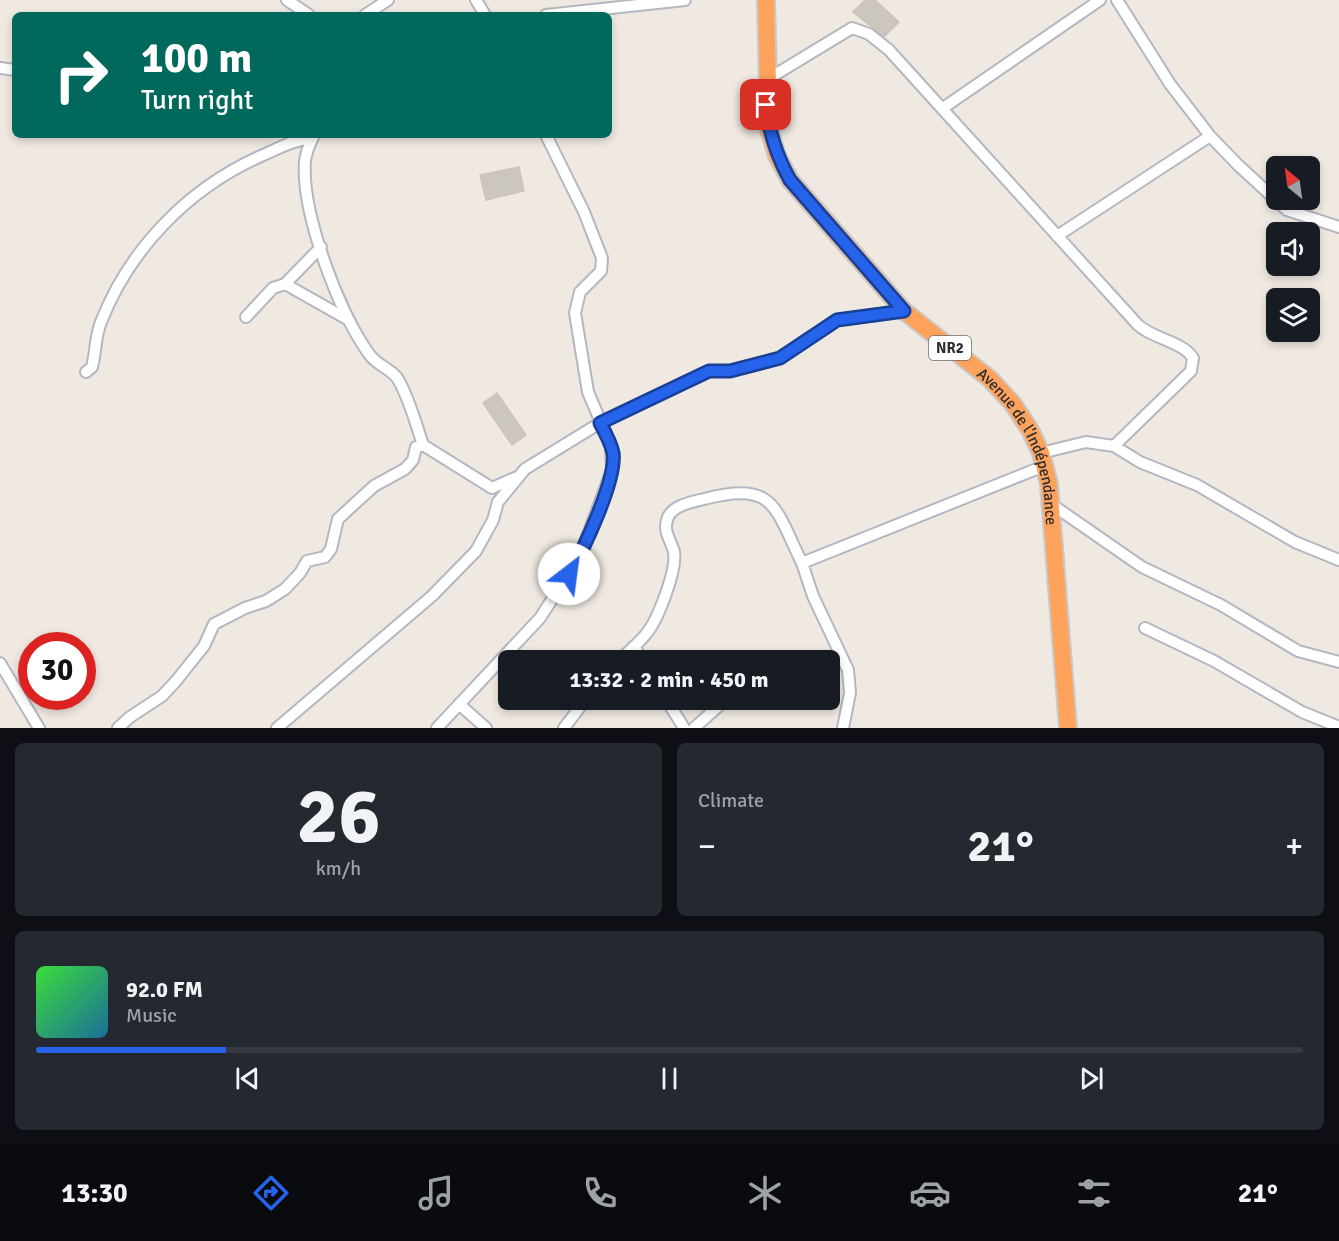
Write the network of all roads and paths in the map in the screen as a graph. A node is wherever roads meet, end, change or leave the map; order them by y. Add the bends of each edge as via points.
1 (287, 0) edge
2 (388, 0) edge
3 (685, 0) edge
4 (766, 0) edge
5 (1101, 0) edge
6 (1117, 0) edge
7 (305, 12) edge
8 (369, 12) edge
9 (574, 12) edge
10 (768, 78) junction
11 (943, 108) junction
12 (1210, 136) junction
13 (306, 138) edge
14 (313, 138) edge
15 (547, 138) edge
16 (1339, 227) edge
17 (1057, 236) junction
18 (321, 247) junction
19 (285, 284) junction
20 (904, 311) junction
21 (246, 317) dead end
22 (347, 319) junction
23 (86, 372) dead end
24 (600, 423) junction
25 (423, 445) junction
26 (1114, 446) junction
27 (1043, 460) junction
28 (523, 474) junction
29 (489, 486) junction
30 (1051, 504) junction
31 (496, 509) junction
32 (1339, 560) edge
33 (802, 563) junction
34 (1145, 628) dead end
35 (634, 646) junction
36 (630, 650) edge
37 (636, 650) edge
38 (1339, 662) edge
39 (0, 663) edge
40 (459, 704) junction
41 (578, 710) edge
42 (673, 710) edge
43 (714, 710) edge
44 (1339, 727) edge
45 (39, 728) edge
46 (118, 728) edge
47 (277, 728) edge
48 (437, 728) edge
49 (486, 728) edge
50 (564, 728) edge
51 (684, 728) edge
52 (694, 728) edge
53 (843, 728) edge
54 (1068, 728) edge

1 - 7 street
2 - 8 street
3 - 9 street
4 - 10 highway, Avenue de l'Indépendance / NR2
5 - 11 street
6 - 12 street via 1170,84
10 - 11 street via 852,28 869,34 889,50
10 - 20 highway, Avenue de l'Indépendance / NR2 via 769,129 790,180
11 - 17 street
12 - 16 street via 1287,210
12 - 17 street
13 - 23 street via 293,140 228,171 185,203 125,272 99,325 92,367
14 - 18 street via 305,160 308,197
15 - 24 street via 602,258 601,272 580,292 575,313 588,392
17 - 26 street via 1148,334 1188,351 1193,358 1191,371
18 - 19 street
18 - 22 street
19 - 21 street via 273,288
19 - 22 street
20 - 24 street via 837,320 780,358 730,371 709,371
20 - 27 highway, Avenue de l'Indépendance / NR2 via 990,379 1013,404
22 - 25 street via 370,357 399,379
24 - 28 street via 525,469
24 - 40 street via 611,446 612,470 580,556 540,618
25 - 29 street
25 - 46 street via 416,447 405,469 374,486 338,519 332,549 325,557 307,561 285,589 266,601 214,624 204,646 176,681
26 - 27 street via 1086,442
26 - 32 street via 1140,462 1197,485 1295,542
27 - 30 highway, Avenue de l'Indépendance / NR2
27 - 33 street
28 - 29 street
28 - 31 street
29 - 31 street
30 - 38 street via 1142,567 1221,605 1298,651
30 - 54 highway, Avenue de l'Indépendance / NR2
31 - 47 street via 476,551 432,596
33 - 35 street via 777,511 768,500 754,493 734,492 674,510 666,527 674,551 672,575 651,626
33 - 53 street via 848,670 850,693
34 - 44 street via 1214,661 1302,712
35 - 36 street
35 - 37 street
39 - 45 street
40 - 48 street
40 - 49 street
41 - 50 street
42 - 51 street
43 - 52 street

